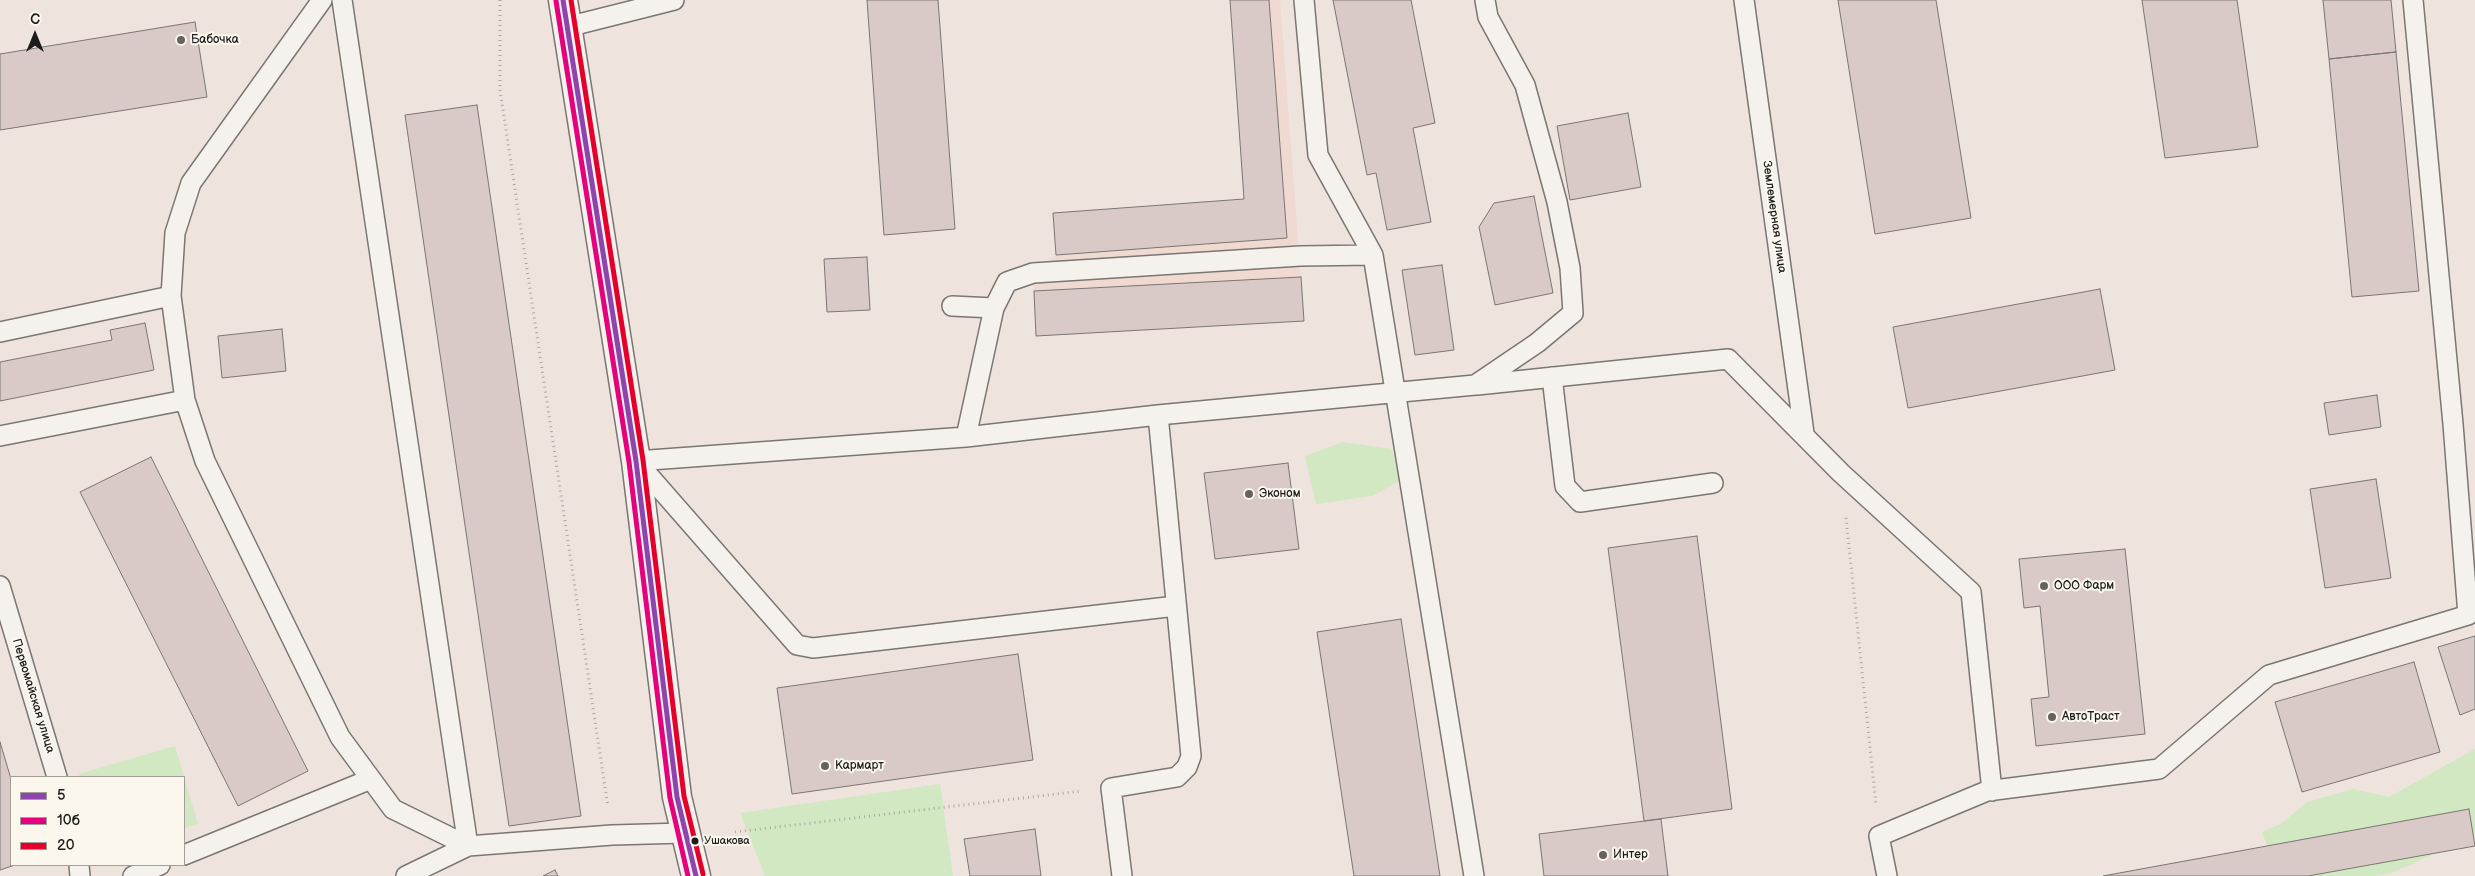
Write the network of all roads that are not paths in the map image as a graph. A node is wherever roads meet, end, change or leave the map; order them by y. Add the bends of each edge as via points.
1 (322, 0) edge
2 (342, 0) edge
3 (563, 0) edge
4 (674, 0) edge
5 (1304, 0) edge
6 (1485, 0) edge
7 (1744, 0) edge
8 (2413, 0) edge
9 (567, 27) junction
10 (1373, 255) junction
11 (171, 296) junction
12 (952, 306) dead end
13 (994, 308) junction
14 (0, 332) edge
15 (1552, 377) junction
16 (1475, 385) junction
17 (1396, 393) junction
18 (185, 400) junction
19 (1158, 414) junction
20 (1804, 433) junction
21 (0, 436) edge
22 (966, 437) junction
23 (636, 461) junction
24 (1713, 483) dead end
25 (0, 586) edge
26 (1176, 606) junction
27 (2472, 612) edge
28 (57, 776) edge
29 (371, 779) junction
30 (1992, 790) junction
31 (684, 833) junction
32 (468, 846) junction
33 (185, 855) edge
34 (158, 866) edge
35 (133, 876) edge
36 (406, 876) edge
37 (696, 876) edge
38 (1122, 876) edge
39 (1474, 876) edge
40 (1886, 876) edge

1 - 11 lane via 191,183 175,233
2 - 32 lane
3 - 9 street
4 - 9 lane
5 - 10 lane via 1318,155
6 - 16 lane via 1488,17 1525,85 1559,212 1570,268 1573,313 1537,343
7 - 20 lane, Землемерная улица
8 - 27 lane
9 - 23 street
10 - 13 lane via 1300,256 1008,273
10 - 17 lane
11 - 14 lane
11 - 18 lane
12 - 13 lane
13 - 22 lane
15 - 16 lane
15 - 20 lane via 1728,359
15 - 24 lane via 1565,486 1580,502
16 - 17 lane
17 - 19 lane
17 - 39 lane
18 - 21 lane
18 - 29 lane via 205,461 340,738
19 - 22 lane
19 - 26 lane
20 - 30 lane via 1841,473 1971,592
22 - 23 lane
23 - 26 lane via 797,645 813,648
23 - 31 street via 659,665
25 - 28 lane, Первомайская улица
26 - 38 lane via 1191,756 1178,777 1110,788
27 - 30 lane via 2269,675 2159,769
29 - 32 lane via 393,809
29 - 33 lane
30 - 40 lane via 1879,836
31 - 32 lane
31 - 37 street
32 - 36 lane
34 - 35 lane

